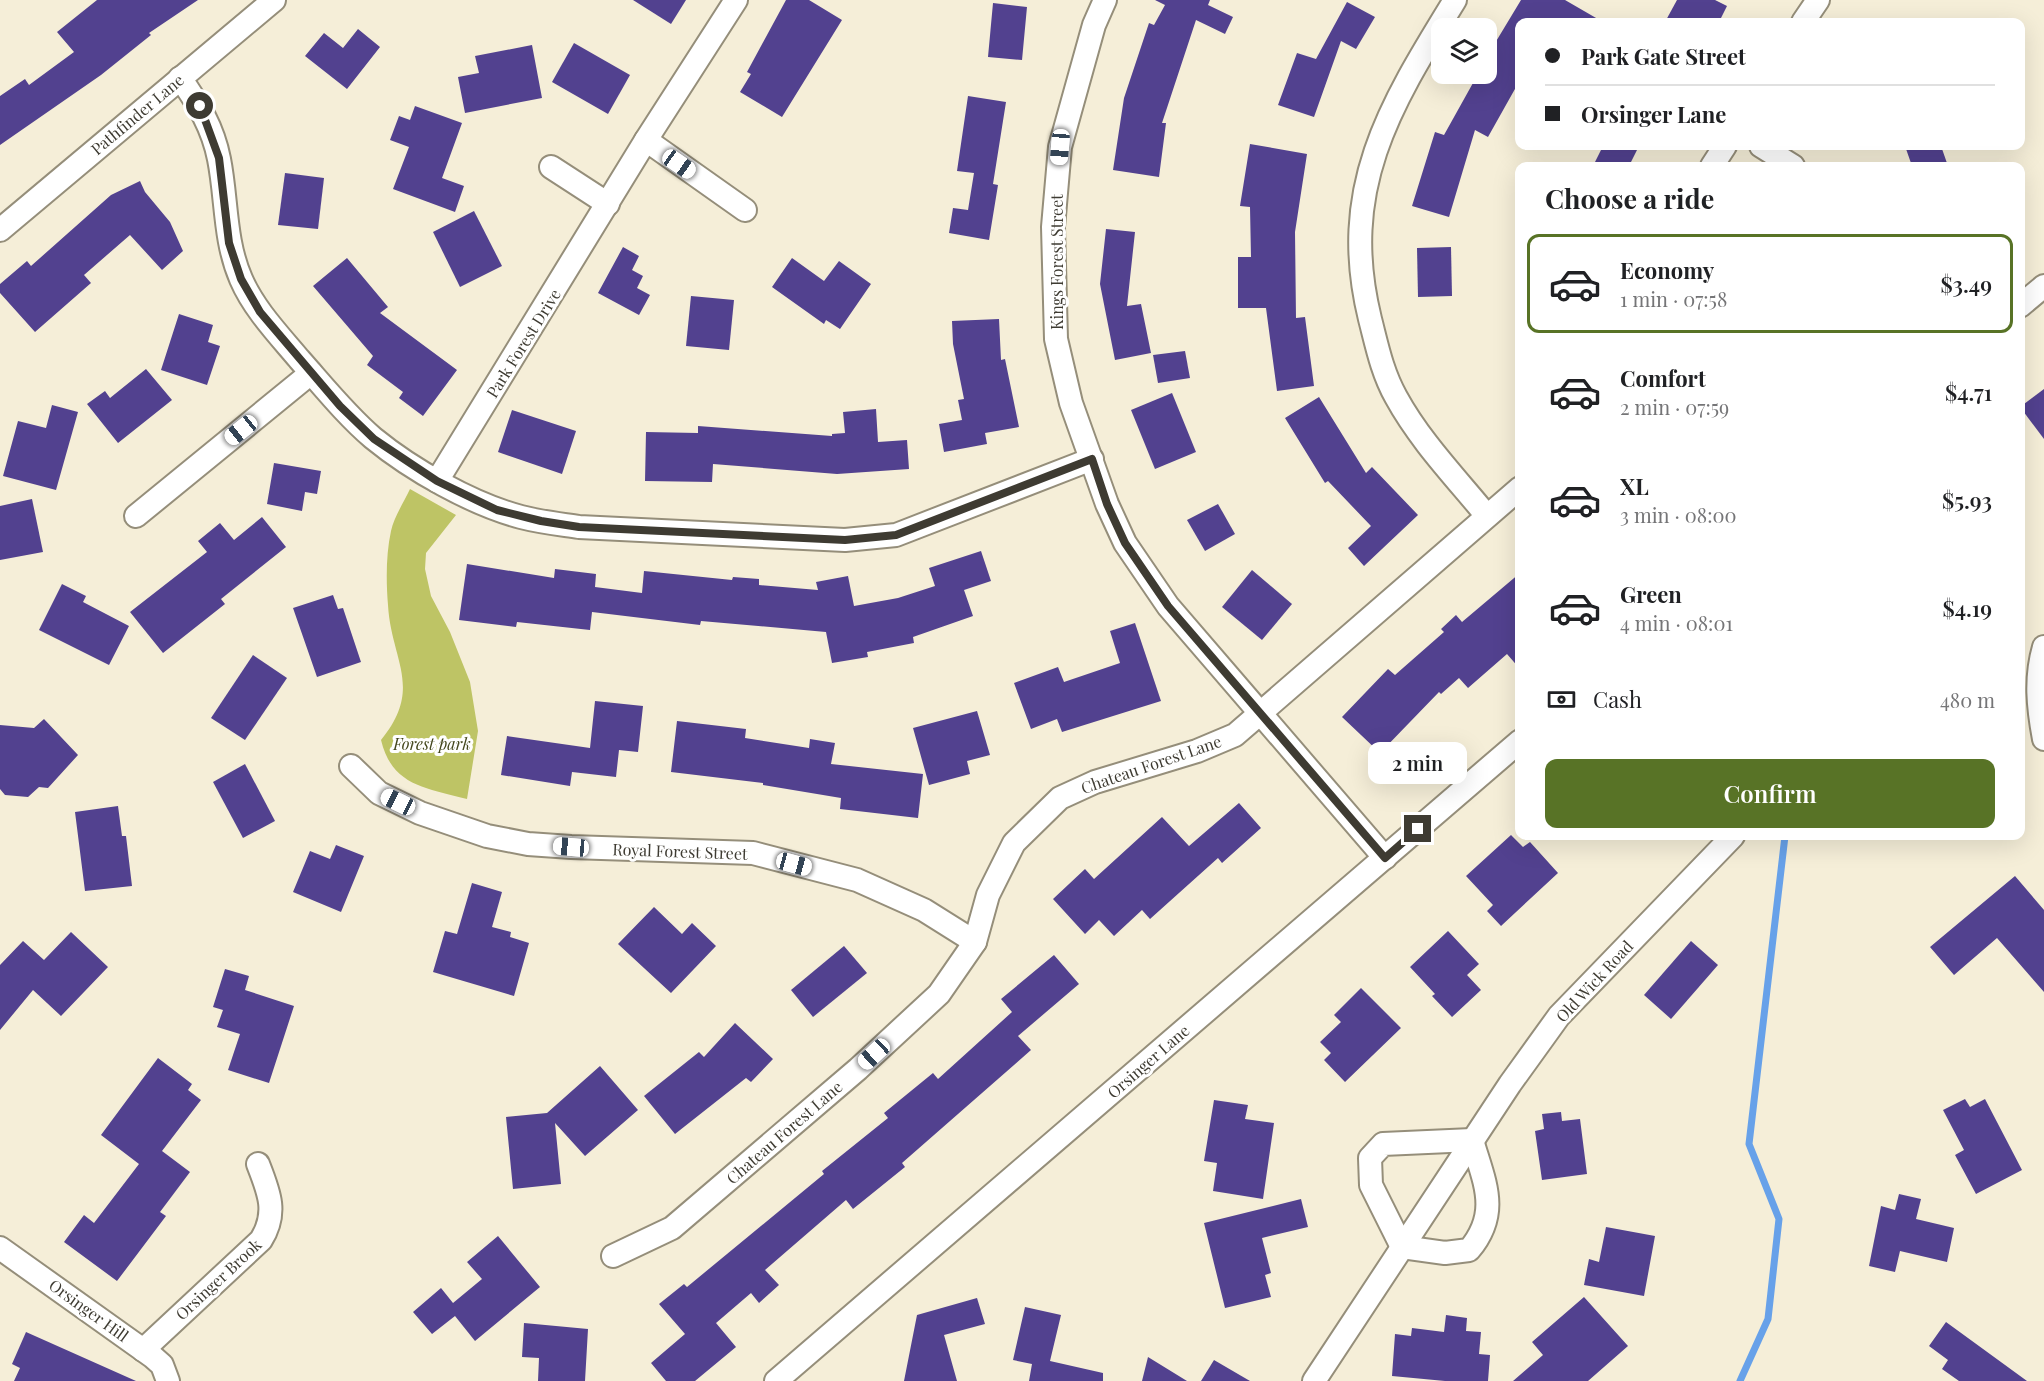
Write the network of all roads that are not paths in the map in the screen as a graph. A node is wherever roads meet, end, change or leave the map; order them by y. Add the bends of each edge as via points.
1 (274, 0) edge
2 (736, 0) edge
3 (1105, 0) edge
4 (1455, 0) edge
5 (1818, 0) edge
6 (1806, 18) edge
7 (180, 78) junction
8 (646, 140) junction
9 (1767, 150) edge
10 (1787, 162) edge
11 (551, 167) dead end
12 (608, 204) junction
13 (745, 210) dead end
14 (0, 230) edge
15 (2044, 286) edge
16 (2025, 302) edge
17 (311, 373) junction
18 (1092, 459) junction
19 (437, 481) junction
20 (1515, 492) edge
21 (136, 516) dead end
22 (1487, 516) junction
23 (2044, 647) edge
24 (2029, 700) edge
25 (1258, 714) junction
26 (2044, 739) edge
27 (1515, 745) edge
28 (351, 766) dead end
29 (1729, 840) edge
30 (1385, 858) junction
31 (975, 942) junction
32 (1472, 1140) junction
33 (258, 1164) dead end
34 (1402, 1247) junction
35 (0, 1248) edge
36 (613, 1257) dead end
37 (143, 1350) junction
38 (168, 1381) edge
39 (776, 1381) edge
40 (1314, 1381) edge

1 - 7 street, Pathfinder Lane
2 - 8 street, Park Forest Drive
3 - 18 street, Kings Forest Street via 1094,25 1060,147 1053,227 1056,339 1071,403
4 - 22 street via 1410,73 1380,134 1363,192 1359,233 1365,301 1381,365 1395,396 1416,429
5 - 6 street
7 - 14 street, Pathfinder Lane
7 - 17 street via 200,106 213,136 229,243 241,279 260,312
8 - 12 street, Park Forest Drive
8 - 13 street
9 - 10 street
11 - 12 street
12 - 19 street, Park Forest Drive
15 - 16 street
17 - 19 street via 374,439
17 - 21 street
18 - 19 street via 896,535 845,540 579,527 497,510
18 - 25 street, Kings Forest Street via 1125,543 1168,606
20 - 22 street, Chateau Forest Lane
22 - 25 street, Chateau Forest Lane
23 - 24 street
24 - 26 street
25 - 30 street, Kings Forest Street
25 - 31 street, Chateau Forest Lane via 1235,735 1095,782 1060,798 1014,843 988,895
27 - 30 street, Orsinger Lane
28 - 31 street, Royal Forest Street via 380,793 420,813 487,836 571,847 753,853 857,880 924,910
29 - 32 street, Old Wick Road via 1559,1016
30 - 39 street, Orsinger Lane
31 - 36 street, Chateau Forest Lane via 939,994 858,1069 672,1228
32 - 34 street, Old Wick Road
32 - 34 street via 1488,1194 1489,1213 1482,1234 1469,1250 1445,1253
32 - 34 street via 1383,1144 1370,1158 1371,1185
33 - 37 street, Orsinger Brook via 273,1208 270,1227 261,1240
34 - 40 street, Old Wick Road
35 - 37 street, Orsinger Hill
37 - 38 street, Orsinger Hill via 162,1365

